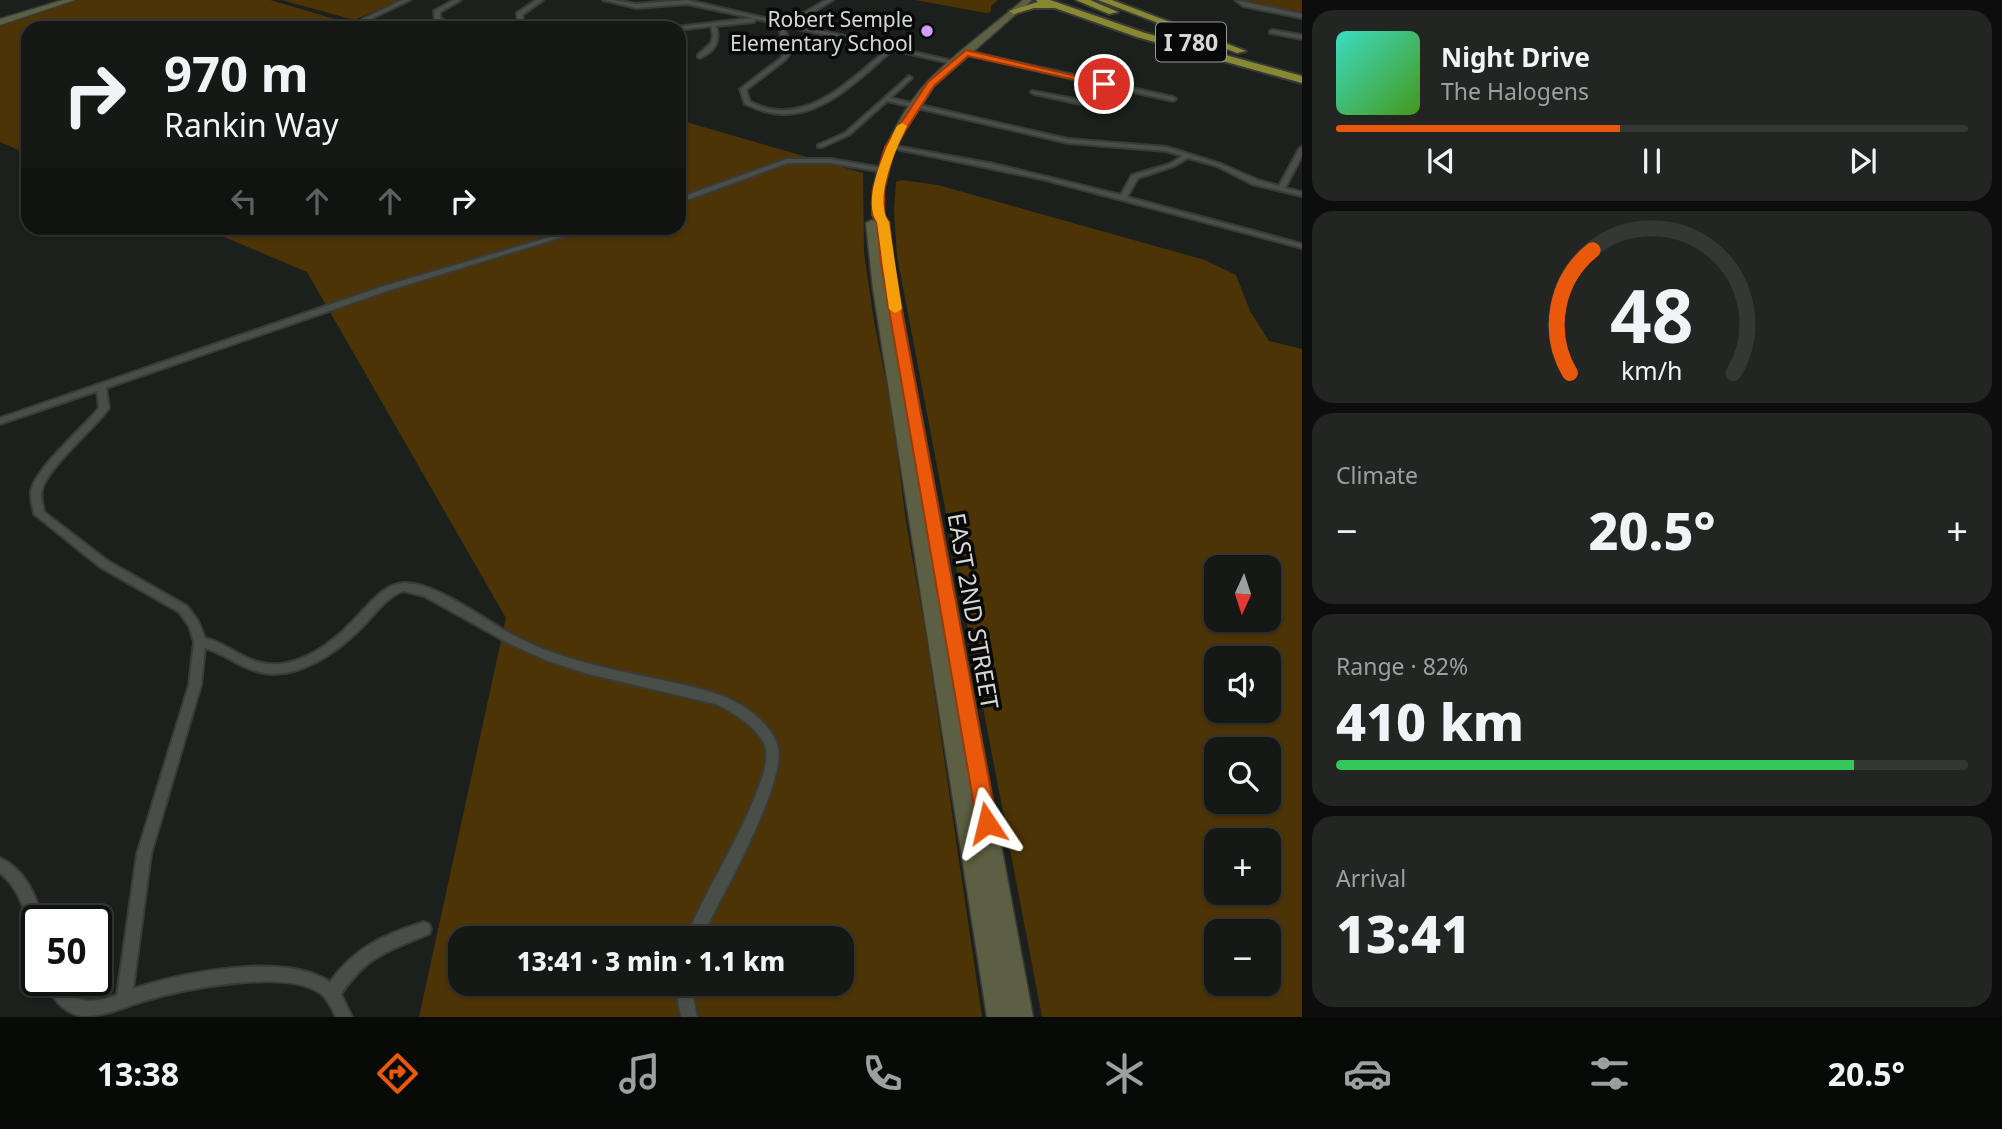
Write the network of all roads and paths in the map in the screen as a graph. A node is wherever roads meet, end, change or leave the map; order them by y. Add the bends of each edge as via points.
1 (71, 0) edge
2 (407, 0) edge
3 (458, 0) edge
4 (540, 0) edge
5 (606, 0) edge
6 (813, 0) edge
7 (1016, 0) edge
8 (1028, 0) edge
9 (1041, 0) edge
10 (1082, 0) edge
11 (1103, 0) edge
12 (1238, 0) edge
13 (687, 1) edge
14 (828, 1) edge
15 (1065, 9) junction
16 (1014, 12) junction
17 (1302, 16) edge
18 (366, 19) dead end
19 (764, 19) junction
20 (440, 21) edge
21 (521, 21) edge
22 (0, 22) edge
23 (788, 24) junction
24 (713, 25) junction
25 (686, 27) edge
26 (1272, 32) dead end
27 (1302, 37) edge
28 (891, 49) junction
29 (966, 53) junction
30 (701, 56) dead end
31 (954, 62) junction
32 (1302, 69) edge
33 (909, 78) dead end
34 (1302, 78) edge
35 (1104, 84) junction
36 (1034, 92) dead end
37 (885, 99) junction
38 (1173, 99) dead end
39 (914, 106) junction
40 (820, 146) dead end
41 (890, 147) junction
42 (1302, 149) edge
43 (1188, 155) junction
44 (883, 170) junction
45 (1281, 189) junction
46 (1302, 194) edge
47 (686, 198) edge
48 (1122, 199) junction
49 (878, 215) junction
50 (564, 235) edge
51 (1302, 246) edge
52 (101, 387) junction
53 (0, 421) edge
54 (200, 642) junction
55 (0, 865) edge
56 (31, 905) edge
57 (699, 926) edge
58 (424, 929) dead end
59 (332, 993) junction
60 (63, 996) edge
61 (685, 996) edge
62 (124, 1000) junction
63 (344, 1017) edge
64 (689, 1017) edge
65 (999, 1017) edge
66 (1021, 1017) edge

1 - 22 main road
2 - 18 street
3 - 20 street via 438,11
4 - 21 street via 519,14
5 - 13 street via 636,6
6 - 14 street
7 - 16 main road
8 - 16 main road, EAST 2ND STREET
9 - 15 highway
10 - 34 highway, I 780
11 - 32 highway, I 780
12 - 17 street
13 - 19 street
14 - 23 street
15 - 16 highway via 1037,5
15 - 34 highway via 1161,41
16 - 29 main road, EAST 2ND STREET
19 - 23 street
19 - 24 street
23 - 28 street
23 - 28 street via 782,29 787,55 742,93 747,103 766,111 792,113 813,108
24 - 25 street
24 - 30 street via 717,40
26 - 27 street
28 - 31 street
29 - 31 main road, EAST 2ND STREET
29 - 35 street
31 - 39 main road, EAST 2ND STREET
33 - 37 street
35 - 36 street via 1090,99 1080,102
35 - 38 street
37 - 39 street
37 - 40 street via 847,134
39 - 41 main road, EAST 2ND STREET
39 - 43 street via 1068,141 1167,149
41 - 44 main road, EAST 2ND STREET
41 - 48 street via 970,161
42 - 45 street
43 - 45 street
43 - 48 street via 1135,177
44 - 47 street via 831,161 787,161
44 - 49 main road, EAST 2ND STREET
45 - 46 street
48 - 51 street
49 - 65 main road, EAST 2ND STREET via 872,222 879,289
49 - 66 main road, EAST 2ND STREET via 883,222
50 - 52 street via 384,289
52 - 53 street
52 - 54 street via 104,408 36,491 38,514 104,564 183,609
54 - 57 street via 212,643 260,670 296,665 351,632 386,596 406,587 432,593 518,643 575,665 724,702 763,731 773,751 758,806
54 - 62 street via 195,685 144,854
55 - 56 street via 19,882
58 - 59 street via 366,953 349,967
59 - 62 street via 316,982 290,975 258,975 186,983
59 - 63 street
60 - 62 street via 82,1009
61 - 64 street

